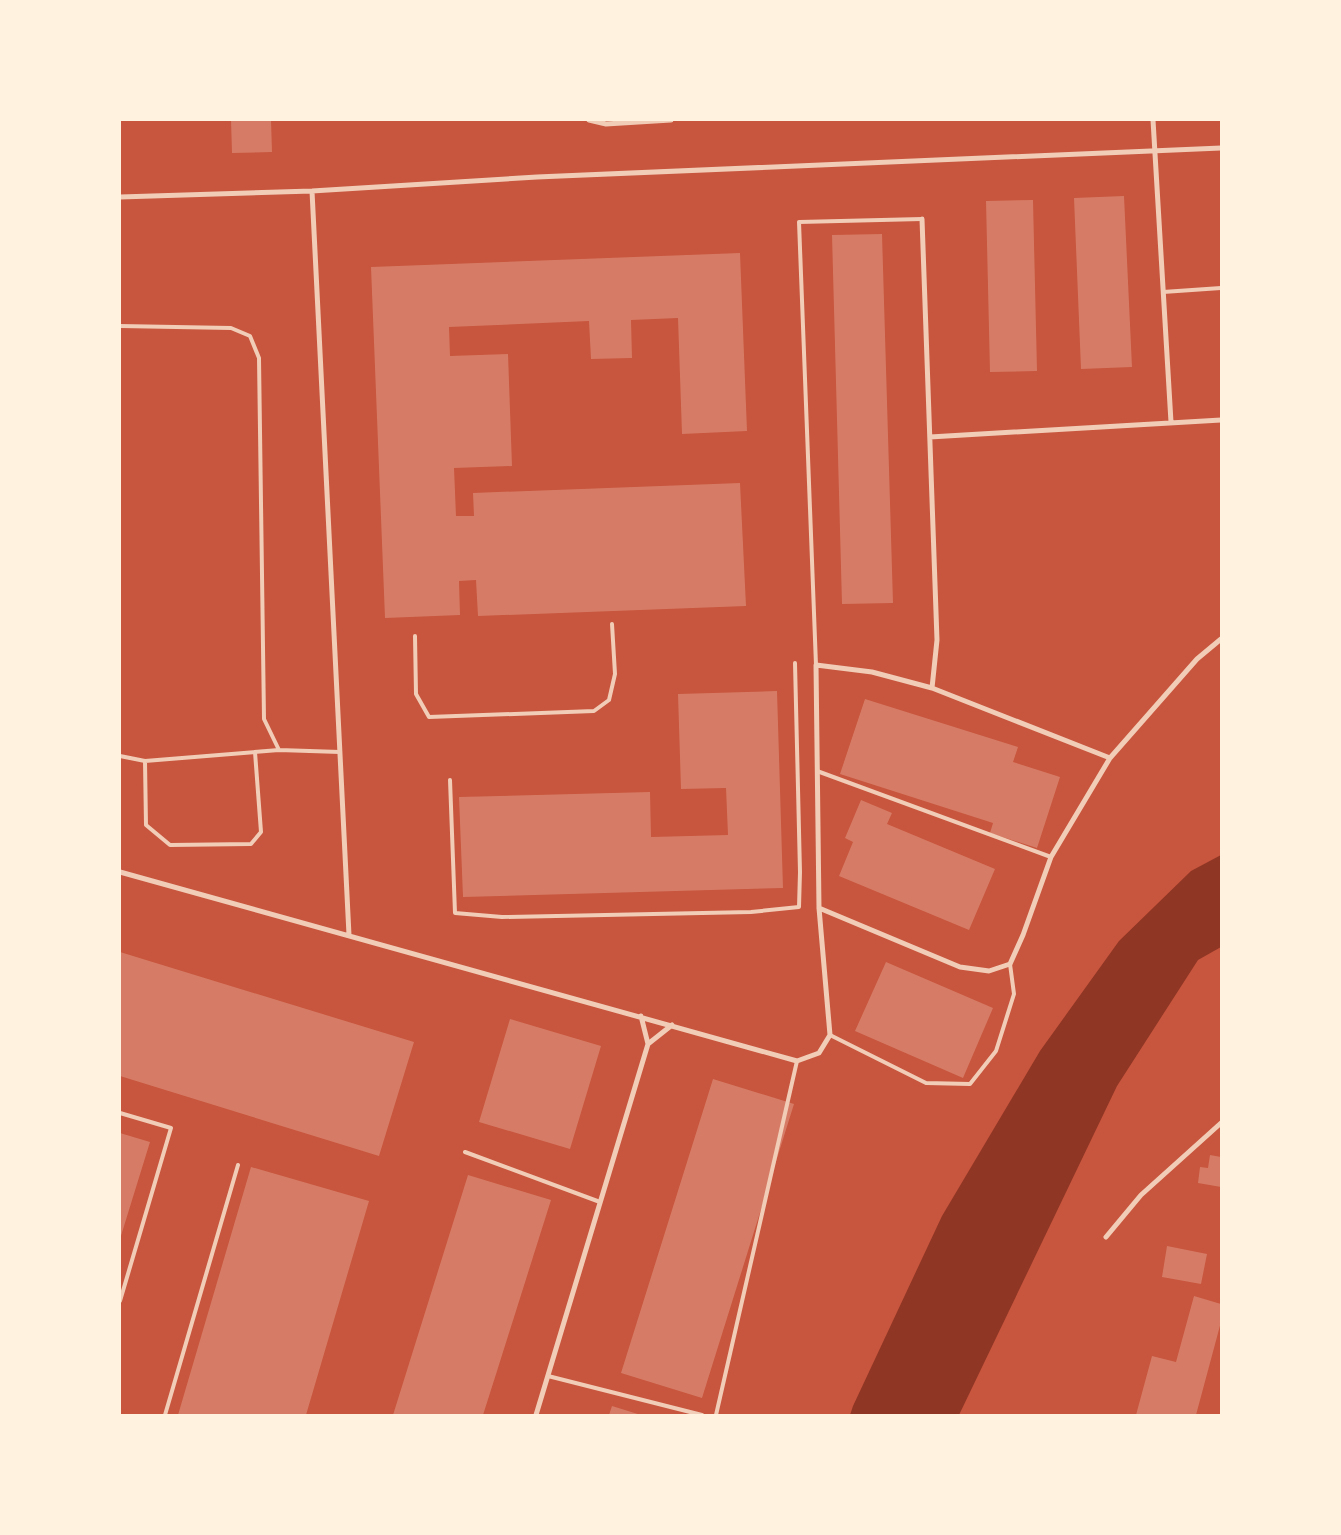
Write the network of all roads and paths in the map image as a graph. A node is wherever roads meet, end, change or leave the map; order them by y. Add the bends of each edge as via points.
1 (589, 120) edge
2 (671, 120) edge
3 (1153, 120) edge
4 (1221, 148) edge
5 (1155, 152) junction
6 (312, 191) junction
7 (120, 197) edge
8 (922, 219) joint
9 (1221, 288) edge
10 (1164, 292) junction
11 (120, 326) edge
12 (1221, 420) edge
13 (1171, 422) junction
14 (930, 437) junction
15 (612, 624) dead end
16 (415, 636) dead end
17 (1221, 638) edge
18 (795, 663) dead end
19 (816, 665) junction
20 (932, 688) junction
21 (279, 750) junction
22 (255, 752) junction
23 (340, 752) junction
24 (120, 756) edge
25 (1110, 758) junction
26 (145, 761) junction
27 (818, 771) junction
28 (450, 780) dead end
29 (1051, 857) junction
30 (120, 872) edge
31 (819, 908) junction
32 (349, 935) junction
33 (1010, 964) junction
34 (640, 1016) junction
35 (672, 1025) junction
36 (830, 1034) junction
37 (648, 1044) junction
38 (797, 1061) junction
39 (120, 1113) edge
40 (1221, 1123) edge
41 (465, 1152) dead end
42 (238, 1165) dead end
43 (600, 1202) junction
44 (1106, 1237) dead end
45 (120, 1301) edge
46 (548, 1376) junction
47 (165, 1415) edge
48 (536, 1415) edge
49 (702, 1415) edge
50 (716, 1415) edge

1 - 2 street via 606,124
3 - 5 street
4 - 5 street
5 - 6 street via 547,177
5 - 10 street
6 - 7 street
6 - 23 street
8 - 14 street
8 - 19 lane via 799,222
9 - 10 lane
10 - 13 street
11 - 21 lane via 231,328 250,336 259,358 264,719
12 - 13 street
13 - 14 street
14 - 20 street via 936,640
15 - 16 lane via 615,674 609,700 594,711 429,717 416,694
17 - 25 street via 1197,659
18 - 28 lane via 799,908 751,912 502,917 455,913
19 - 20 street via 872,672
19 - 27 street
20 - 25 street
21 - 22 lane
21 - 23 lane
22 - 26 lane
22 - 26 lane via 261,832 251,844 170,845 146,825
23 - 32 street
24 - 26 lane
25 - 29 street
27 - 29 lane
27 - 31 street
29 - 33 street
30 - 32 street
31 - 33 street via 960,967 988,971
31 - 36 street
32 - 34 street
33 - 36 lane via 1014,994 996,1051 970,1084 926,1083
34 - 35 street
34 - 37 street
35 - 37 street
35 - 38 street
36 - 38 street via 819,1053
37 - 43 street
38 - 50 lane
39 - 45 lane via 171,1128
40 - 44 street via 1141,1195
41 - 43 lane
42 - 47 lane
43 - 46 street
46 - 48 street
46 - 49 lane

